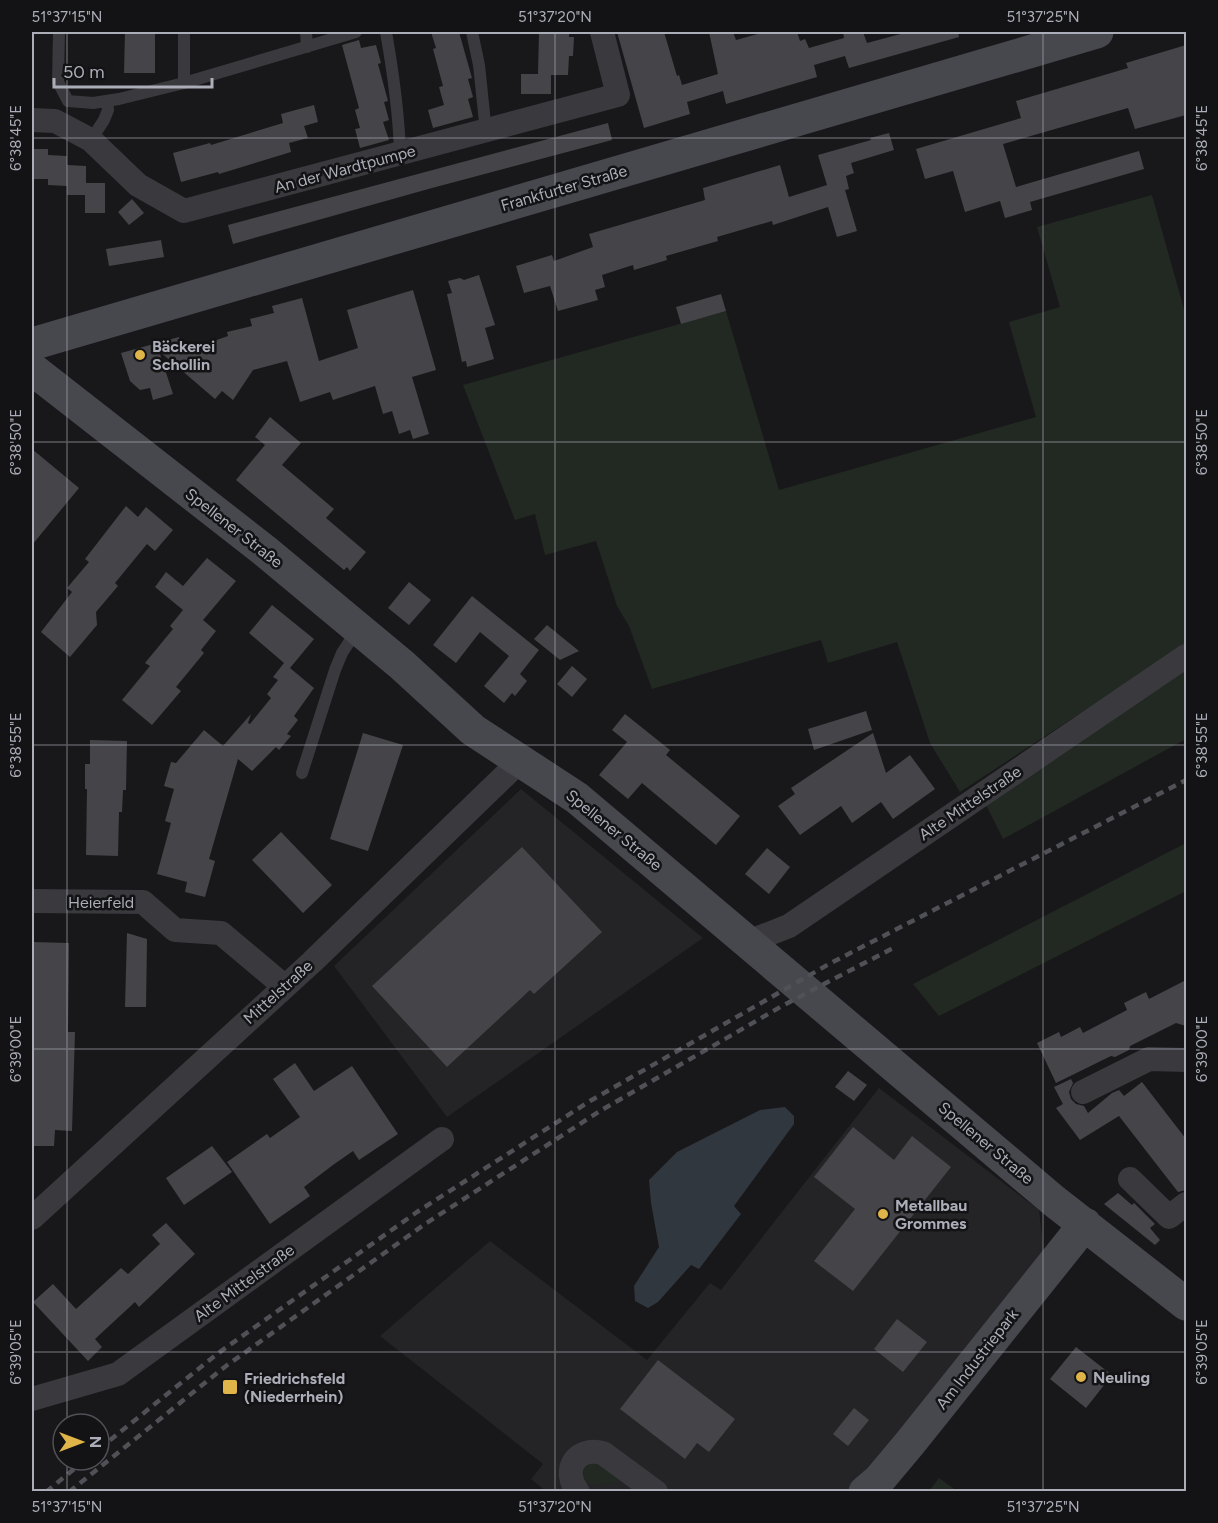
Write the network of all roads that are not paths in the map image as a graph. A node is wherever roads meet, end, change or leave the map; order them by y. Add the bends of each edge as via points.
1 (59, 32) edge
2 (184, 32) edge
3 (306, 32) edge
4 (356, 32) edge
5 (386, 32) edge
6 (472, 32) edge
7 (602, 32) edge
8 (1097, 32) edge
9 (307, 47) junction
10 (184, 83) junction
11 (108, 101) junction
12 (52, 114) edge
13 (486, 132) junction
14 (91, 140) junction
15 (400, 153) junction
16 (32, 344) edge
17 (32, 369) edge
18 (358, 629) junction
19 (1186, 656) edge
20 (520, 761) junction
21 (302, 773) dead end
22 (32, 902) edge
23 (748, 942) junction
24 (284, 986) junction
25 (1186, 1066) edge
26 (1083, 1092) dead end
27 (442, 1139) dead end
28 (1130, 1179) dead end
29 (1186, 1204) edge
30 (32, 1218) edge
31 (1085, 1224) junction
32 (1186, 1304) edge
33 (32, 1399) edge
34 (578, 1491) edge
35 (656, 1491) edge
36 (865, 1491) edge

1 - 12 lane via 58,82
2 - 10 lane
3 - 9 lane
4 - 9 lane
5 - 15 lane via 397,99
6 - 13 lane
7 - 13 street, An der Wardtpumpe via 618,95
8 - 16 street, Frankfurter Straße
9 - 10 lane
10 - 11 lane
11 - 12 lane
11 - 14 lane via 104,120
12 - 14 street, An der Wardtpumpe
13 - 15 street, An der Wardtpumpe
14 - 15 street, An der Wardtpumpe via 138,185 184,211
17 - 18 street, Spellener Straße
18 - 20 street, Spellener Straße via 454,714
18 - 21 lane via 335,670
19 - 23 street, Alte Mittelstraße via 789,926
20 - 23 street, Spellener Straße via 577,798
20 - 24 street, Mittelstraße
22 - 24 street, Heierfeld via 143,902 175,930 220,933
23 - 31 street, Spellener Straße
24 - 30 street, Mittelstraße
25 - 26 street via 1149,1059
27 - 33 street, Alte Mittelstraße via 118,1374
28 - 29 street via 1168,1217
31 - 32 street, Spellener Straße
31 - 36 street, Am Industriepark via 910,1443
34 - 35 street via 570,1473 572,1464 585,1452 594,1451

